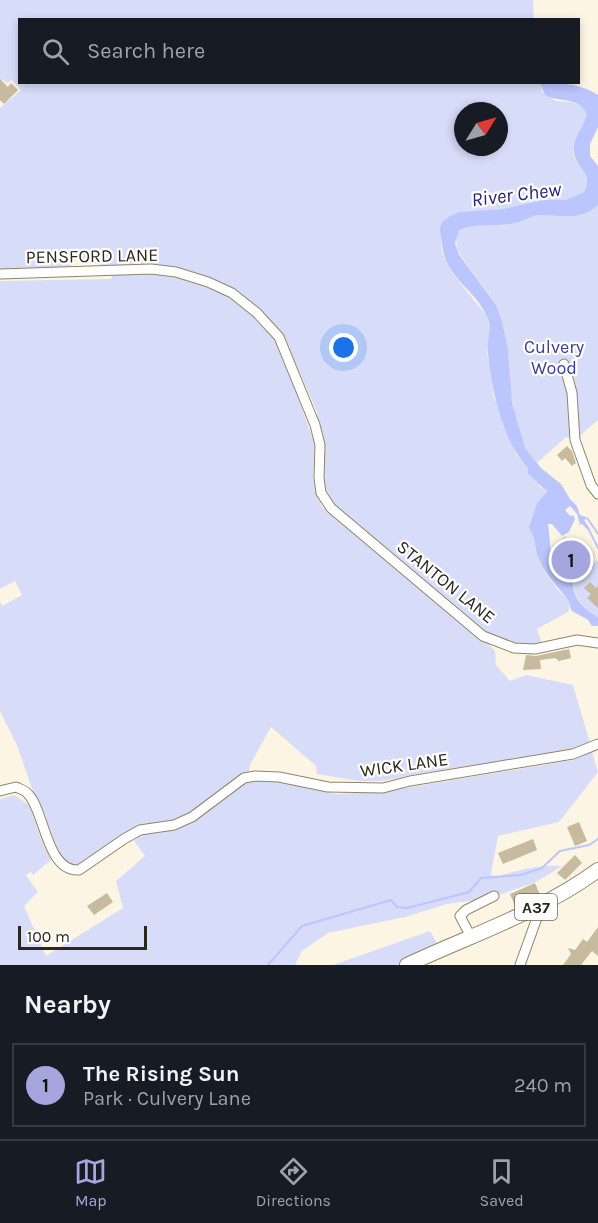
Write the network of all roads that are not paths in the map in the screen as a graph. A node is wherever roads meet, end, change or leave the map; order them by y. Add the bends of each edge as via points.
1 (0, 274) edge
2 (564, 364) dead end
3 (598, 494) edge
4 (351, 525) joint
5 (598, 643) edge
6 (598, 744) edge
7 (0, 791) edge
8 (598, 870) edge
9 (494, 896) dead end
10 (542, 904) junction
11 (471, 937) junction
12 (407, 965) edge
13 (520, 965) edge

1 - 4 street, PENSFORD LANE via 151,269 187,275 232,293 279,337 315,424 320,445 321,493
2 - 3 street via 572,393 575,440
4 - 5 street, STANTON LANE via 483,636 514,648 535,649 577,640
6 - 7 street, WICK LANE via 573,754 383,788 328,788 279,777 244,778 192,816 174,825 140,830 80,870 72,871 65,868 49,844 28,794 16,787
8 - 10 highway, A37
9 - 11 street via 460,916
10 - 11 highway, A37
10 - 13 street
11 - 12 highway, A37

